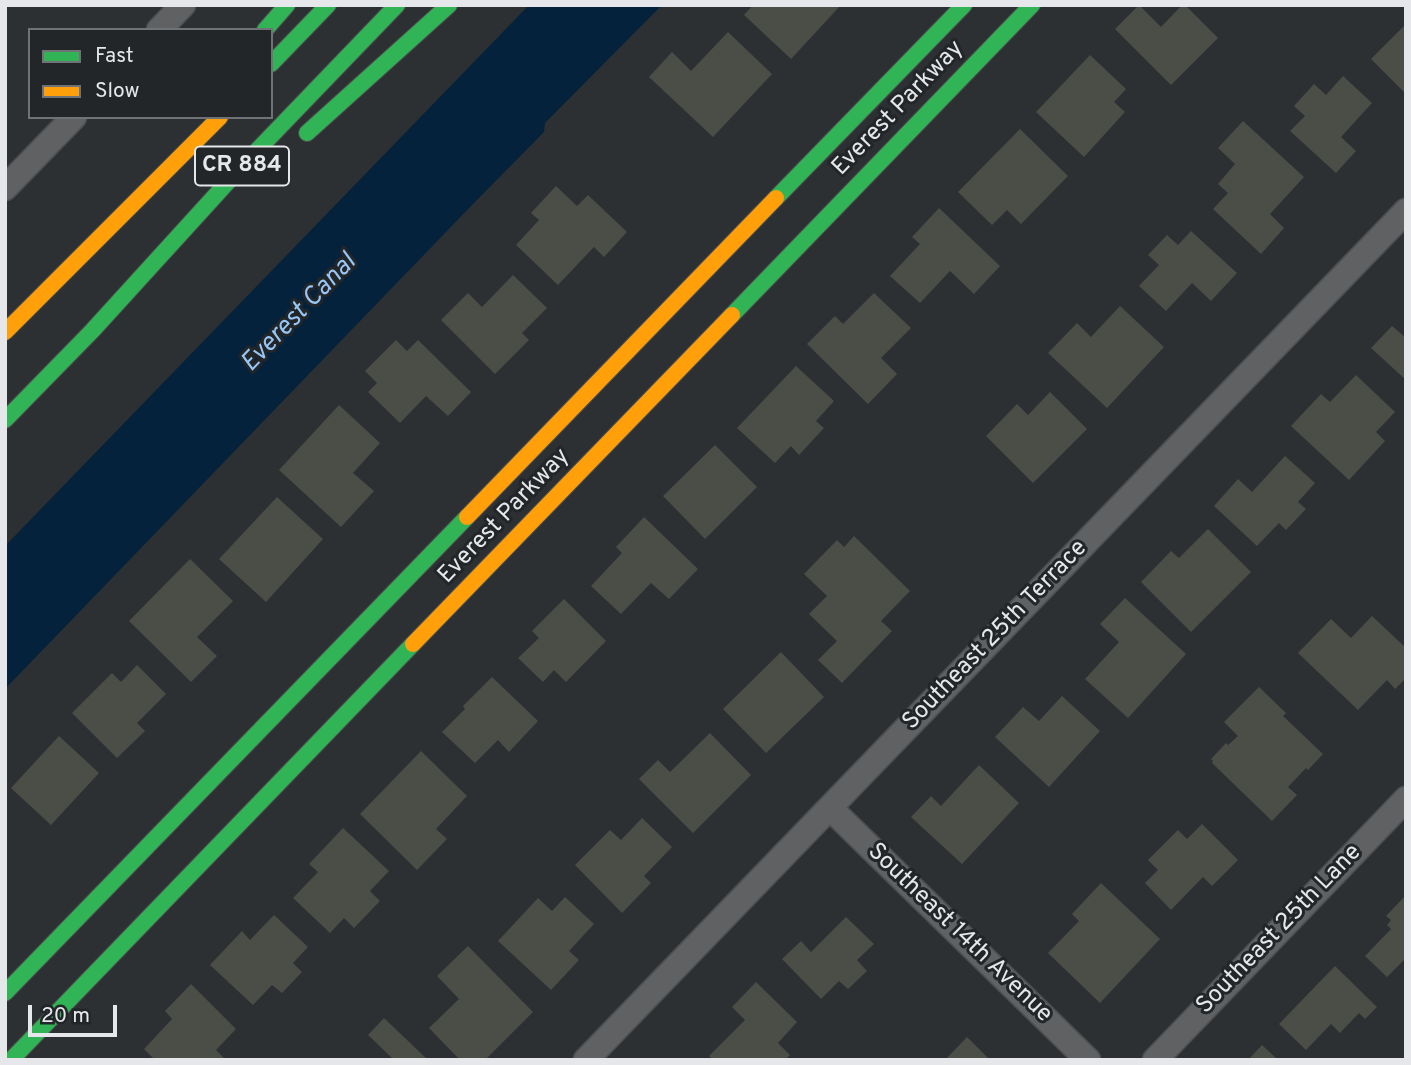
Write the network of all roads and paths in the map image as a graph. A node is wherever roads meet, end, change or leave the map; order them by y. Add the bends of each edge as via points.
1 (183, 5) edge
2 (287, 5) edge
3 (328, 5) edge
4 (397, 5) edge
5 (449, 5) edge
6 (964, 5) edge
7 (1032, 5) edge
8 (161, 28) edge
9 (267, 28) edge
10 (273, 62) edge
11 (72, 119) edge
12 (218, 119) edge
13 (300, 139) dead end
14 (5, 188) edge
15 (106, 209) dead end
16 (1406, 211) edge
17 (196, 240) dead end
18 (5, 322) edge
19 (92, 331) junction
20 (5, 332) edge
21 (5, 421) edge
22 (1406, 799) edge
23 (830, 808) junction
24 (5, 993) edge
25 (10, 1060) edge
26 (586, 1060) edge
27 (1088, 1060) edge
28 (1155, 1060) edge

1 - 8 street
2 - 9 main road
3 - 10 main road
4 - 19 main road, CR 884
5 - 13 main road
6 - 24 main road, Everest Parkway via 738,247
7 - 25 main road, Everest Parkway via 764,273
11 - 14 street
12 - 20 main road, CR 884
15 - 18 main road
16 - 23 street, Southeast 25th Terrace
17 - 19 main road
19 - 21 main road, CR 884
22 - 28 street, Southeast 25th Lane
23 - 26 street, Southeast 25th Terrace
23 - 27 street, Southeast 14th Avenue

